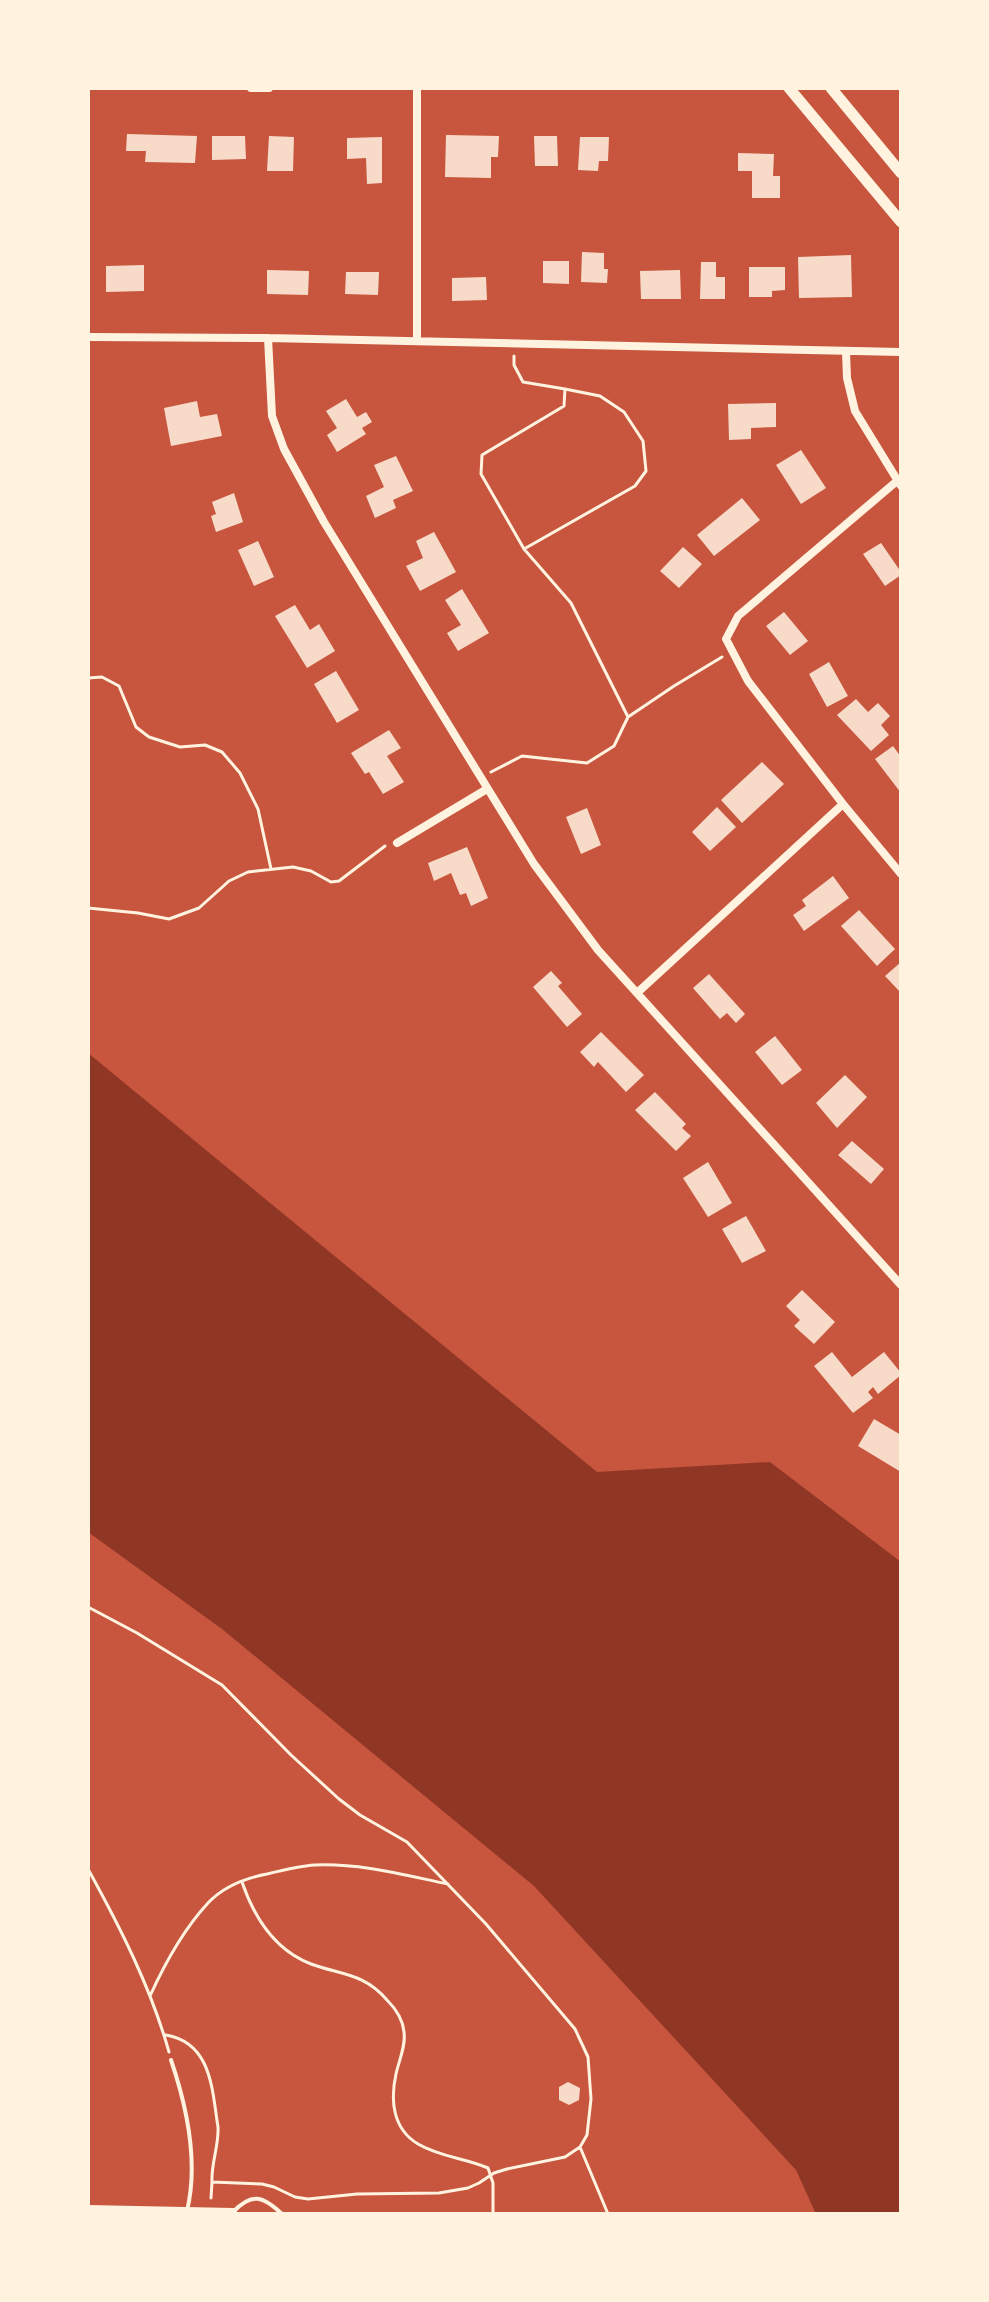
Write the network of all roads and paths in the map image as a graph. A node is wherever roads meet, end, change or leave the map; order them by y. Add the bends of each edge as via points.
1 (251, 88) edge
2 (269, 88) edge
3 (417, 88) edge
4 (789, 88) edge
5 (831, 88) edge
6 (901, 173) edge
7 (901, 222) edge
8 (88, 337) edge
9 (268, 338) junction
10 (417, 341) junction
11 (514, 343) junction
12 (846, 352) junction
13 (901, 352) edge
14 (565, 389) junction
15 (899, 483) edge
16 (524, 549) junction
17 (732, 651) junction
18 (88, 678) edge
19 (628, 717) junction
20 (480, 778) junction
21 (487, 789) junction
22 (843, 804) junction
23 (397, 843) joint
24 (271, 870) junction
25 (901, 874) edge
26 (88, 908) edge
27 (637, 993) junction
28 (901, 1285) edge
29 (88, 1607) edge
30 (88, 1869) edge
31 (242, 1882) junction
32 (450, 1885) junction
33 (150, 1996) junction
34 (164, 2035) junction
35 (171, 2060) joint
36 (580, 2147) junction
37 (492, 2175) junction
38 (212, 2182) junction
39 (88, 2209) edge
40 (187, 2211) junction
41 (211, 2212) junction
42 (233, 2213) edge
43 (282, 2214) edge
44 (422, 2214) edge
45 (453, 2214) edge
46 (493, 2214) edge
47 (608, 2214) edge

1 - 2 street
3 - 10 street
4 - 7 main road
5 - 6 main road
8 - 9 street
9 - 10 street
9 - 20 street via 272,416 284,449
10 - 11 street
11 - 12 street
11 - 14 path via 514,365 523,382
12 - 13 street
12 - 15 street via 855,411
14 - 16 path via 564,406 482,455 481,474
14 - 16 path via 600,396 624,412 643,441 646,471 635,486
15 - 17 street via 738,616 726,639
16 - 19 path via 571,603
17 - 19 path
17 - 22 street via 748,681
18 - 24 path via 102,677 119,686 136,727 149,737 222,752 240,773 258,809
19 - 20 path via 614,746 587,763 522,756
20 - 21 street
21 - 23 street
21 - 27 street via 563,904
22 - 25 street
22 - 27 street
23 - 24 path via 381,847 339,881 293,867
24 - 26 path via 238,875 199,908 169,919
27 - 28 street
29 - 32 path via 222,1685 339,1799 407,1842
30 - 33 path
31 - 32 path via 296,1867 336,1865
31 - 33 path via 209,1902 177,1944
31 - 37 path via 257,1916 279,1944 310,1964 359,1977 392,2005 404,2028 393,2108 404,2133 433,2152 488,2168
32 - 36 path via 582,2040 591,2099 587,2135
33 - 34 path
34 - 35 path
34 - 38 path via 191,2046 206,2064 219,2137
35 - 40 lane via 194,2174
36 - 37 path via 565,2157
36 - 47 path
37 - 38 path via 455,2191 308,2199 262,2184
37 - 46 path
38 - 41 path
39 - 40 street
40 - 41 street
41 - 42 street
42 - 43 lane via 256,2198
44 - 45 lane

